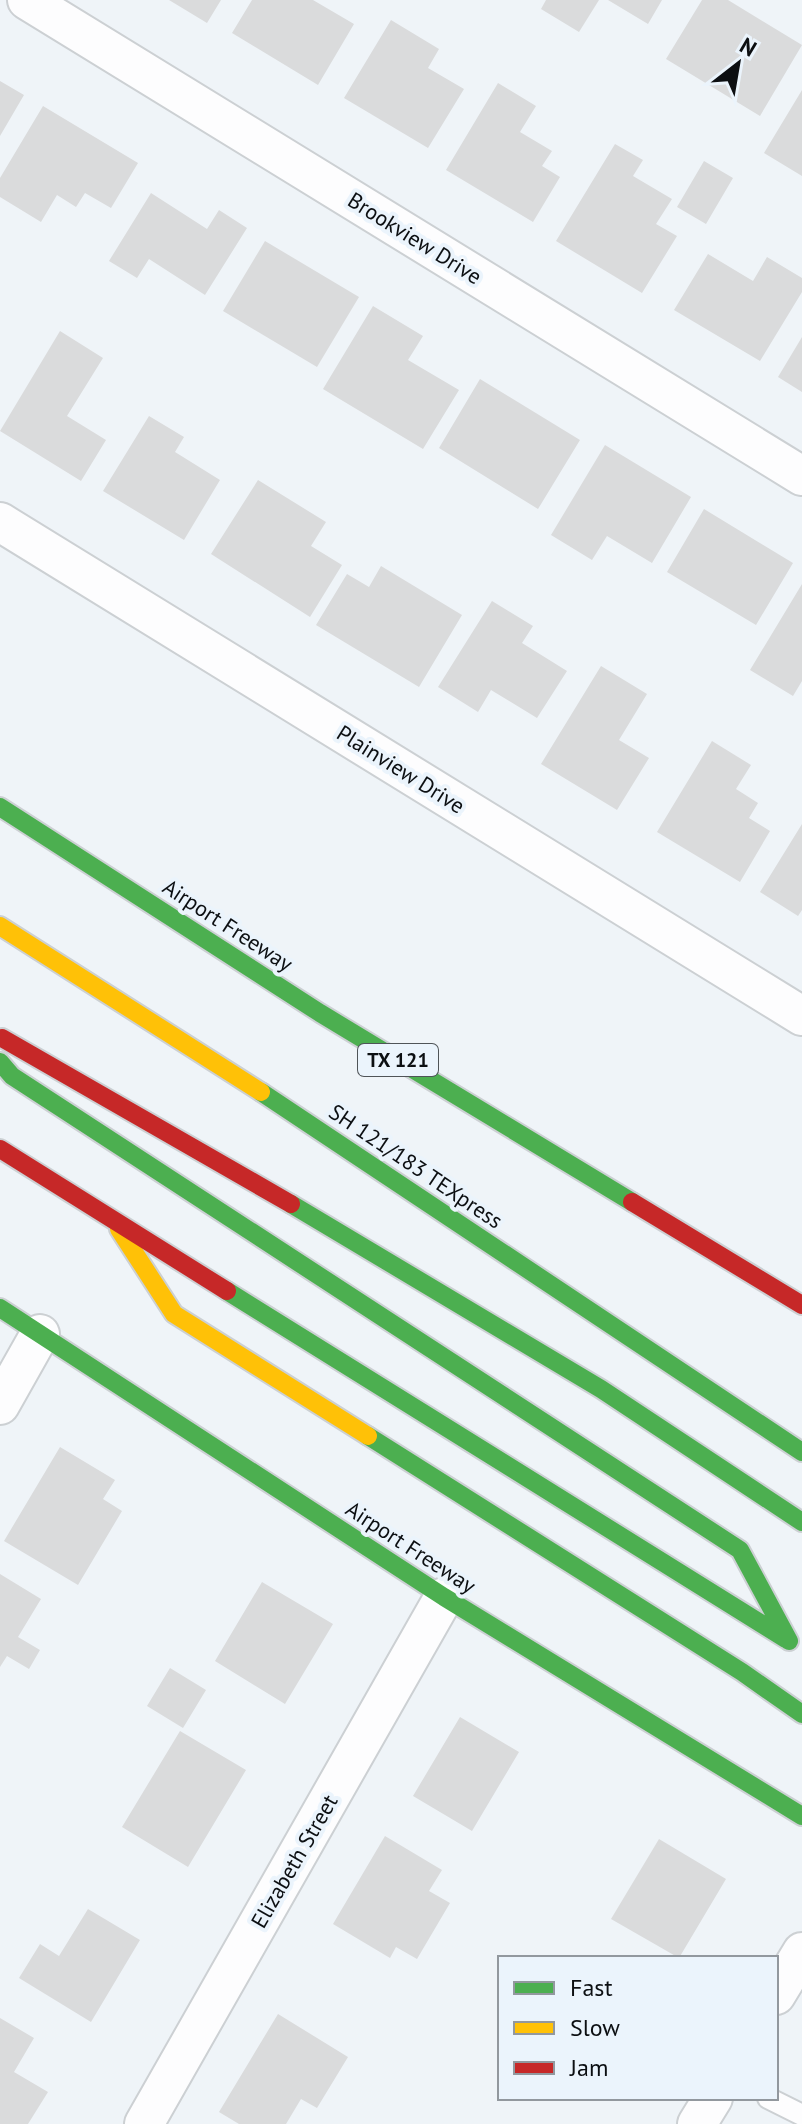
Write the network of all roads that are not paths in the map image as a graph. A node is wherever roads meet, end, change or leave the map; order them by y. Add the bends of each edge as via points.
1 (27, 0) edge
2 (802, 476) edge
3 (0, 522) edge
4 (0, 807) edge
5 (0, 926) edge
6 (802, 1016) edge
7 (0, 1037) edge
8 (0, 1062) edge
9 (0, 1149) edge
10 (111, 1217) junction
11 (802, 1305) edge
12 (0, 1308) edge
13 (40, 1334) junction
14 (701, 1386) junction
15 (0, 1405) edge
16 (773, 1409) dead end
17 (802, 1452) edge
18 (802, 1522) edge
19 (444, 1597) junction
20 (796, 1645) edge
21 (802, 1714) edge
22 (802, 1816) edge
23 (802, 1952) edge
24 (778, 1992) edge
25 (712, 2100) edge
26 (772, 2100) edge
27 (802, 2115) edge
28 (144, 2124) edge
29 (697, 2124) edge

1 - 2 street, Brookview Drive
3 - 6 street, Plainview Drive
4 - 11 main road, Airport Freeway / TX 121 via 320,1013
5 - 14 main road, SH 121/183 TEXpress via 293,1112
7 - 18 main road via 601,1389
8 - 20 main road via 12,1076 117,1147 740,1550
9 - 10 main road
10 - 20 main road
10 - 21 main road via 174,1314
12 - 13 main road, Airport Freeway
13 - 15 street
13 - 19 main road, Airport Freeway
14 - 16 main road
14 - 17 main road, SH 121/183 TEXpress
19 - 22 main road, Airport Freeway
19 - 28 street, Elizabeth Street
23 - 24 street
25 - 29 street
26 - 27 lane

